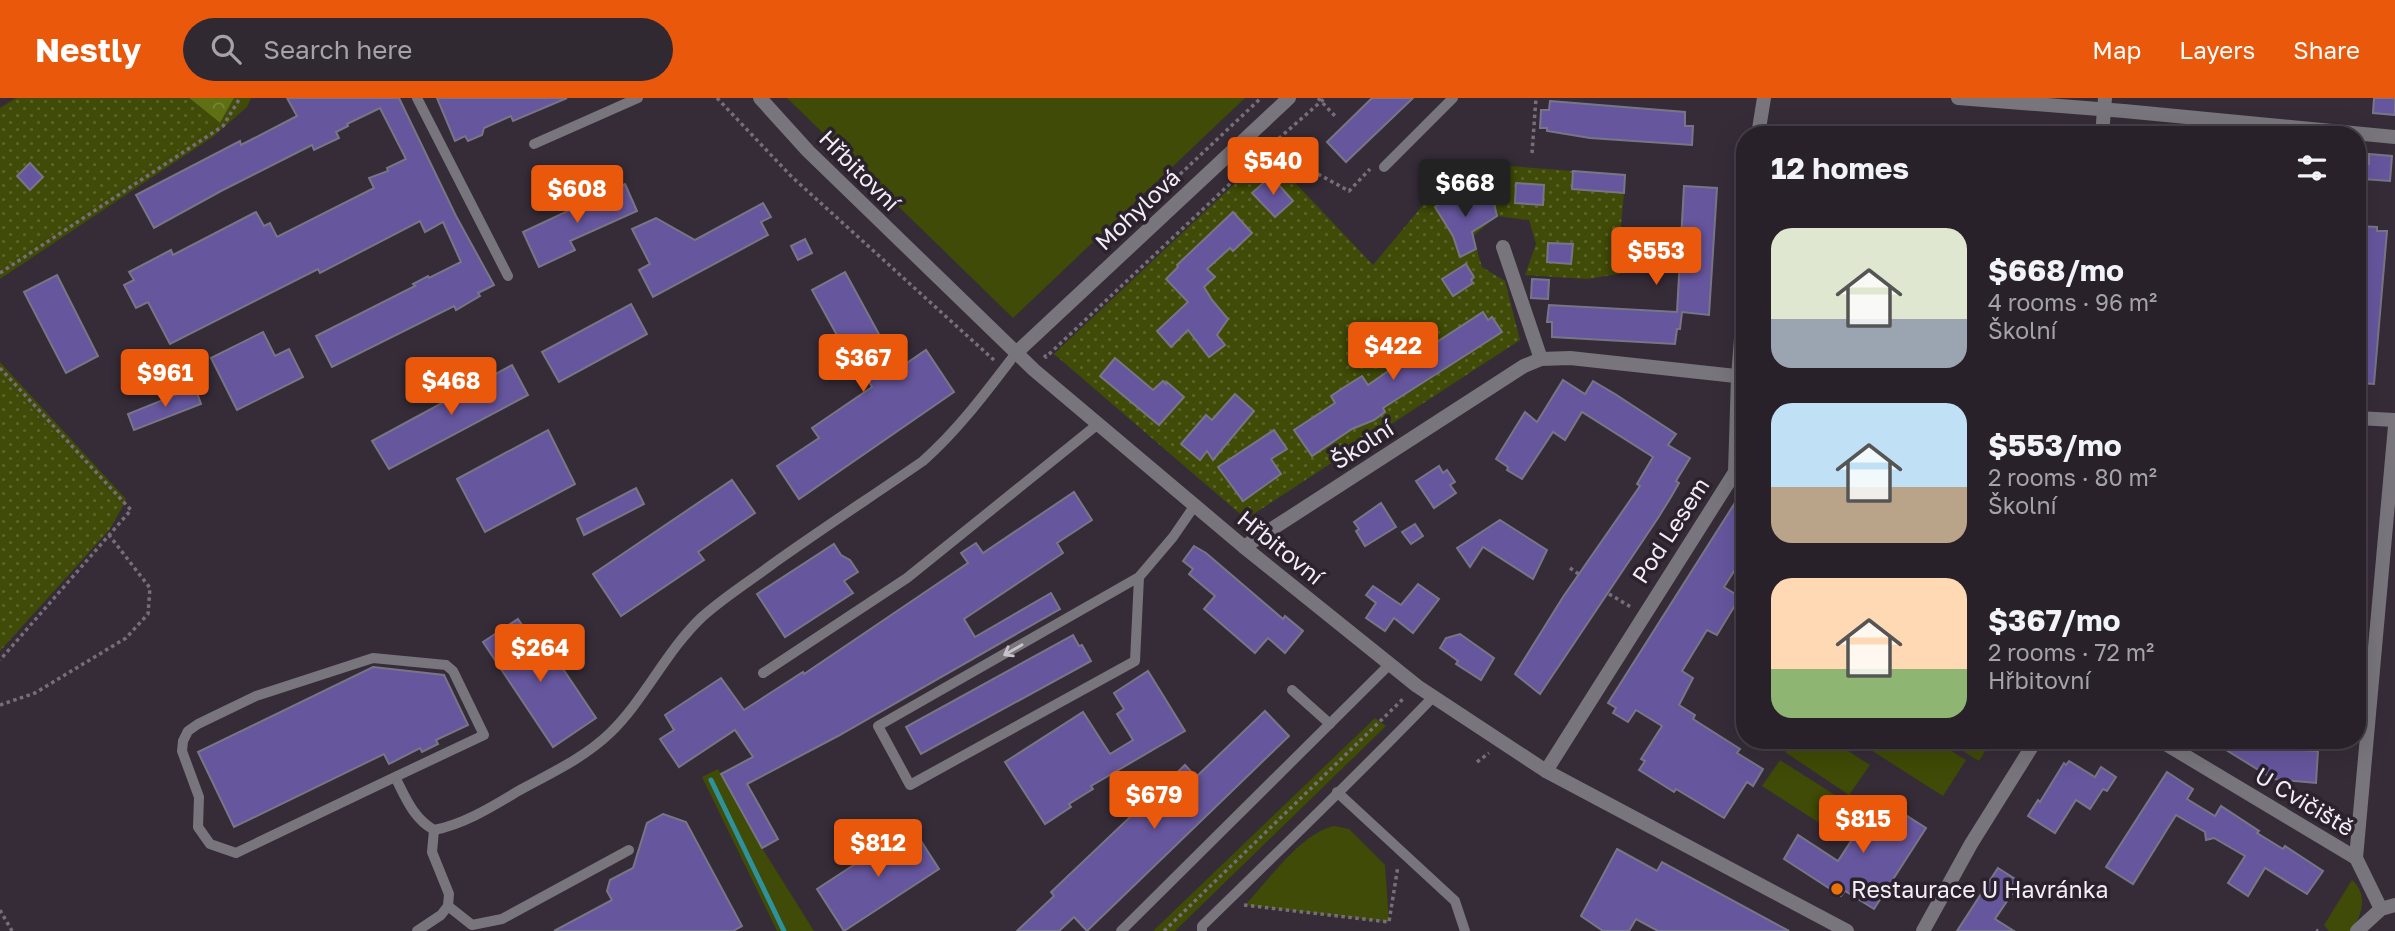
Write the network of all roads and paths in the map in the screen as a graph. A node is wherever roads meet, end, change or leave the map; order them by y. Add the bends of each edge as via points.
1 (240, 98) edge
2 (417, 98) edge
3 (638, 98) edge
4 (717, 98) edge
5 (760, 98) edge
6 (1289, 98) edge
7 (1453, 98) edge
8 (1536, 98) edge
9 (1764, 98) edge
10 (1958, 98) edge
11 (1321, 99) edge
12 (2104, 103) edge
13 (1335, 116) dead end
14 (1759, 126) edge
15 (2103, 126) edge
16 (2301, 126) edge
17 (2366, 134) edge
18 (2395, 137) edge
19 (534, 144) dead end
20 (1269, 147) junction
21 (1532, 153) dead end
22 (1384, 167) joint
23 (1503, 247) dead end
24 (0, 273) edge
25 (508, 276) dead end
26 (1016, 353) junction
27 (1046, 357) dead end
28 (1541, 359) junction
29 (0, 368) edge
30 (1004, 369) junction
31 (1736, 376) edge
32 (2366, 418) edge
33 (2395, 420) edge
34 (1098, 424) junction
35 (2395, 426) edge
36 (1736, 481) edge
37 (1195, 505) junction
38 (109, 535) junction
39 (1244, 547) junction
40 (1570, 568) dead end
41 (1580, 575) dead end
42 (1139, 577) junction
43 (1609, 594) dead end
44 (1644, 614) junction
45 (0, 660) edge
46 (1390, 664) junction
47 (763, 673) dead end
48 (1417, 686) junction
49 (1292, 690) dead end
50 (1433, 697) junction
51 (0, 705) edge
52 (1330, 724) junction
53 (2366, 747) edge
54 (2030, 749) edge
55 (2174, 749) edge
56 (2366, 749) edge
57 (1546, 771) junction
58 (395, 777) junction
59 (1338, 792) junction
60 (434, 830) junction
61 (629, 850) dead end
62 (1400, 850) junction
63 (2356, 858) junction
64 (1226, 903) junction
65 (448, 906) junction
66 (2388, 907) edge
67 (0, 910) edge
68 (12, 931) edge
69 (417, 931) edge
70 (1121, 931) edge
71 (1164, 931) edge
72 (1202, 931) edge
73 (1465, 931) edge
74 (1847, 931) edge
75 (1923, 931) edge
76 (2357, 931) edge

1 - 24 path via 223,126
2 - 25 lane
3 - 19 lane
4 - 30 path via 792,177
5 - 26 street, Hřbitovní via 808,151
6 - 26 street, Mohylová
7 - 22 lane
8 - 21 path
9 - 14 street
10 - 12 street
11 - 13 path
11 - 20 path
12 - 15 street
12 - 16 street
17 - 18 street
20 - 22 path via 1349,191 1378,161
20 - 27 path
23 - 28 street
26 - 30 lane
26 - 34 street, Hřbitovní
28 - 31 street, Školní via 1570,358
28 - 39 street, Školní
29 - 38 path via 131,510
30 - 60 lane via 923,461 701,618 610,733 578,759 474,816
32 - 33 street
34 - 37 street, Hřbitovní
34 - 47 lane via 907,578
35 - 53 street
36 - 44 street, Pod Lesem
37 - 39 street, Hřbitovní
37 - 42 lane
38 - 45 path
38 - 51 path via 150,588 148,614 126,638 35,693
39 - 46 street, Hřbitovní
40 - 41 path
42 -> 42 lane via 878,726 911,785 1135,661
43 - 44 path
44 - 57 street, Pod Lesem
46 - 48 street, Hřbitovní
46 - 52 lane
48 - 50 street, Hřbitovní
48 - 71 path
49 - 52 lane
50 - 57 street, Hřbitovní
50 - 59 lane
52 - 70 lane
54 - 75 street
55 - 63 street, U Cvičiště
56 - 63 street
57 - 74 street, Hřbitovní
58 - 58 lane via 236,853 210,844 198,827 199,797 181,751 188,732 198,724 256,696 358,662 373,658 446,665 484,735
58 - 60 lane via 412,810
59 - 62 lane
59 - 64 lane
60 - 65 lane via 432,852 449,894
61 - 65 lane via 502,919 472,925
62 - 64 path via 1389,922
62 - 73 lane via 1455,901
63 - 66 street
64 - 72 lane
65 - 69 lane
66 - 76 street
67 - 68 path

